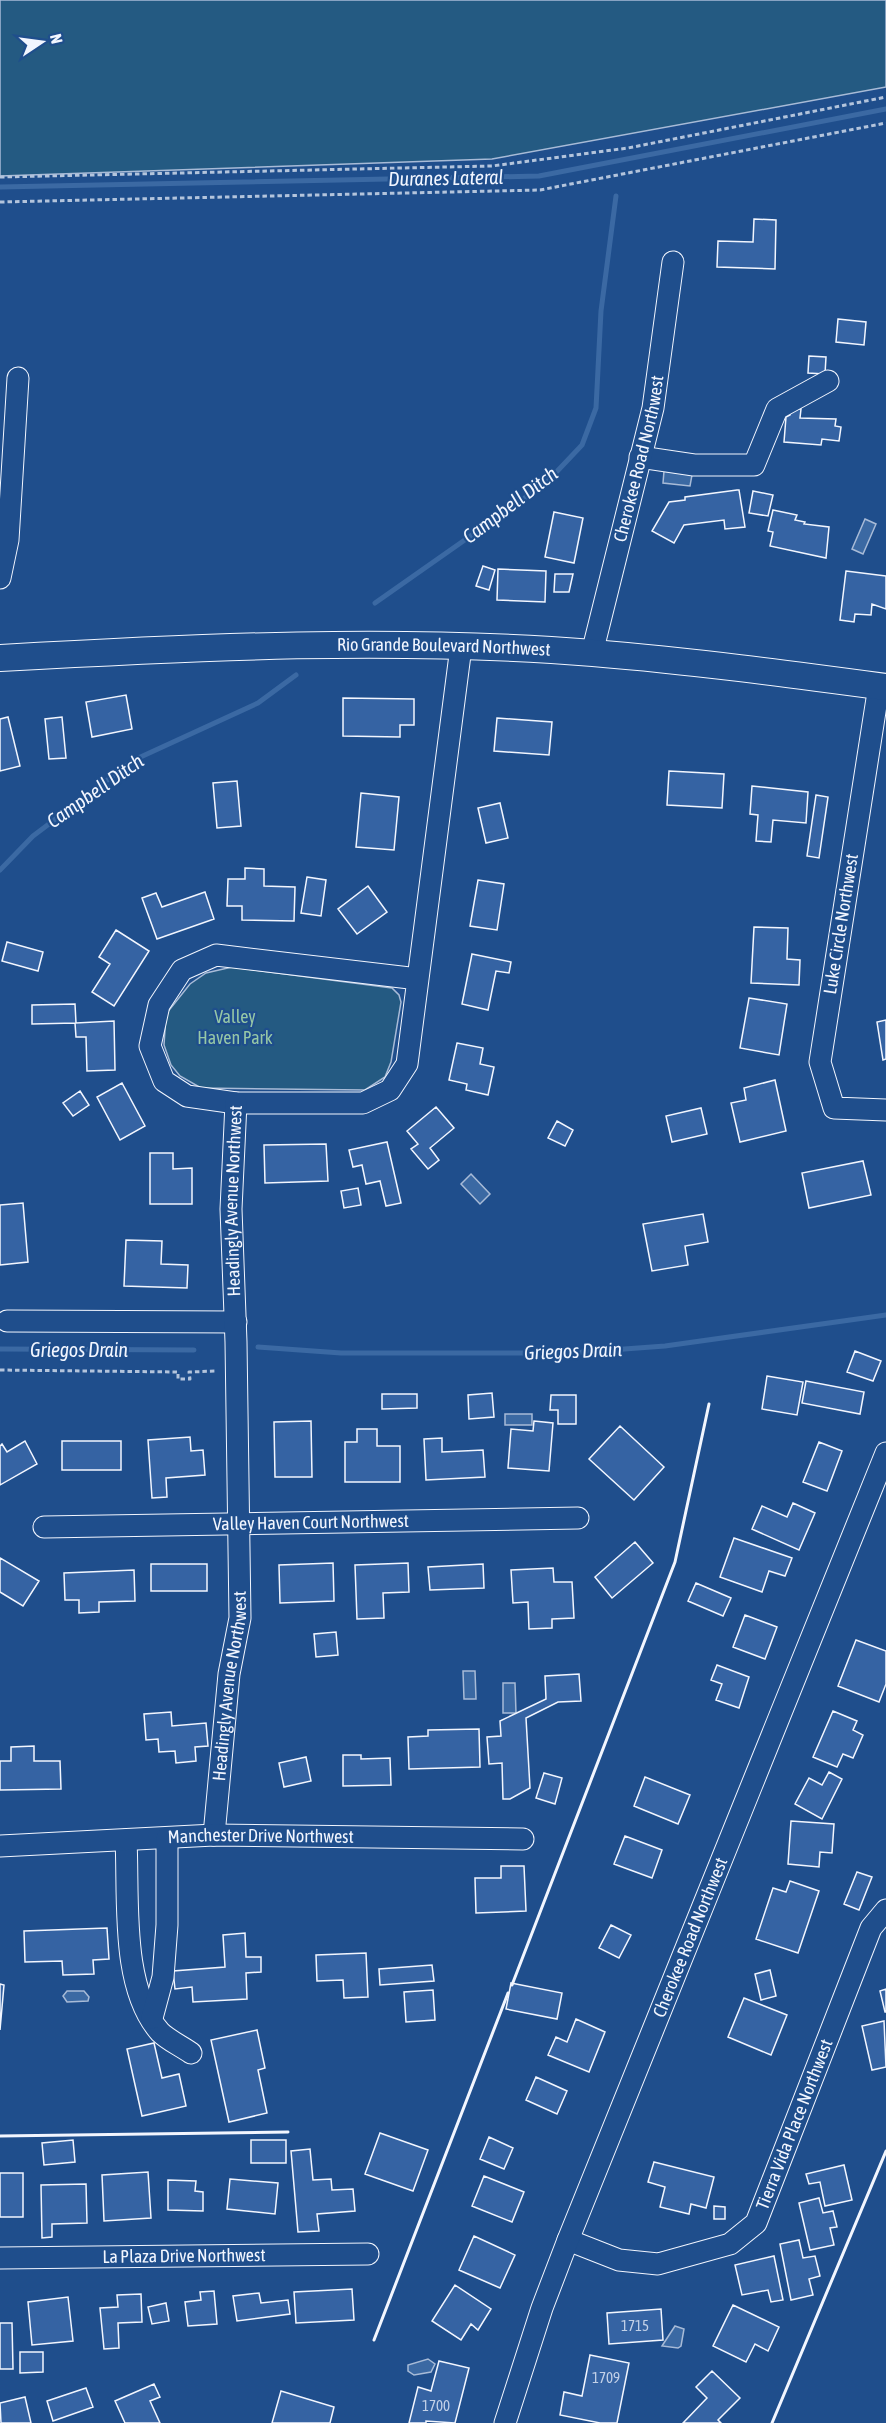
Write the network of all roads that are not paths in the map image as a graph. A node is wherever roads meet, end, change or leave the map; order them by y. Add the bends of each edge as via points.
1 (673, 262) dead end
2 (18, 378) dead end
3 (828, 381) dead end
4 (640, 457) junction
5 (0, 578) edge
6 (461, 647) junction
7 (592, 652) junction
8 (0, 654) edge
9 (882, 687) edge
10 (418, 979) junction
11 (236, 1103) junction
12 (886, 1110) edge
13 (7, 1321) dead end
14 (236, 1322) junction
15 (886, 1454) edge
16 (578, 1518) dead end
17 (238, 1524) junction
18 (44, 1527) dead end
19 (214, 1835) junction
20 (167, 1838) junction
21 (523, 1839) dead end
22 (126, 1840) junction
23 (0, 1846) edge
24 (886, 1910) edge
25 (152, 2018) junction
26 (190, 2053) dead end
27 (568, 2240) junction
28 (368, 2254) dead end
29 (0, 2258) edge
30 (505, 2423) edge

1 - 4 street, Cherokee Road Northwest via 653,408
2 - 5 street via 8,540
3 - 4 street via 777,409 754,465 694,465
4 - 7 street, Cherokee Road Northwest
6 - 7 main road, Rio Grande Boulevard Northwest
6 - 8 main road, Rio Grande Boulevard Northwest via 356,645
6 - 10 street, Headingly Avenue Northwest
7 - 9 main road, Rio Grande Boulevard Northwest
9 - 12 street, Luke Circle Northwest via 820,1062 834,1108
10 - 11 street, Headingly Avenue Northwest via 407,1064 390,1090 363,1103
10 - 11 street via 216,955 182,970 159,1005 150,1046 164,1081 187,1096
11 - 14 street, Headingly Avenue Northwest via 231,1209
13 - 14 street
14 - 17 street, Headingly Avenue Northwest
15 - 27 street, Cherokee Road Northwest
16 - 17 street, Valley Haven Court Northwest
17 - 18 street, Valley Haven Court Northwest
17 - 19 street, Headingly Avenue Northwest via 240,1618 230,1674
19 - 20 street, Manchester Drive Northwest
19 - 21 street, Manchester Drive Northwest
20 - 22 street, Manchester Drive Northwest
20 - 25 street via 165,1956
22 - 23 street, Manchester Drive Northwest
22 - 25 street via 132,1972
24 - 27 street, Tierra Vida Place Northwest via 871,1928 756,2223 730,2244 658,2264 619,2260
25 - 26 street via 160,2032
27 - 30 street, Cherokee Road Northwest
28 - 29 street, La Plaza Drive Northwest

